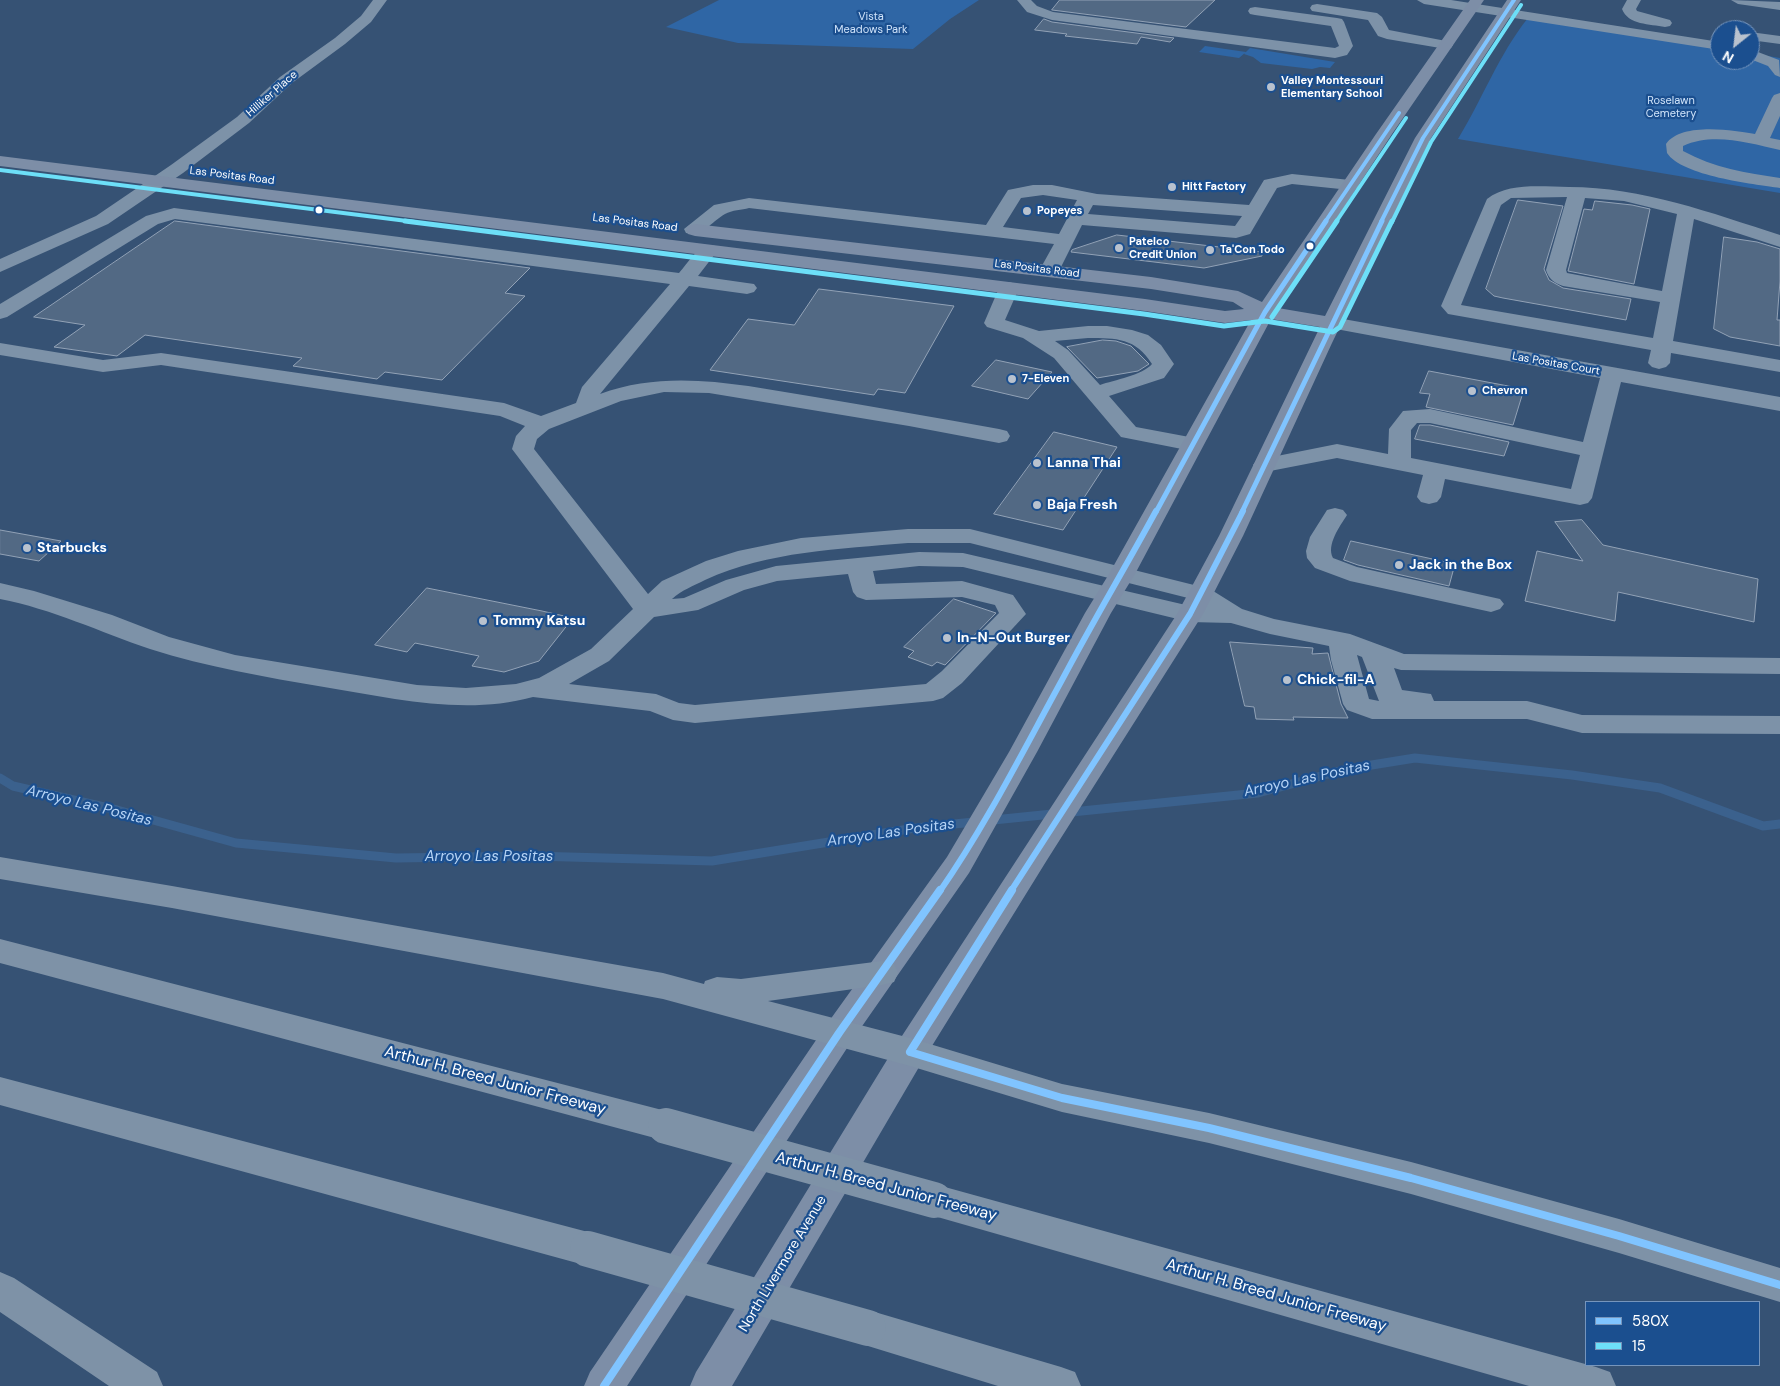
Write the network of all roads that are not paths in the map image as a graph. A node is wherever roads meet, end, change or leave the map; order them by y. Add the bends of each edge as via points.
1 (380, 0) edge
2 (1024, 0) edge
3 (1424, 0) edge
4 (1634, 0) edge
5 (1738, 0) edge
6 (1474, 4) edge
7 (1260, 5) edge
8 (1509, 6) edge
9 (1780, 6) edge
10 (1691, 27) dead end
11 (1760, 37) edge
12 (1233, 38) junction
13 (1780, 40) edge
14 (1710, 44) edge
15 (1446, 45) junction
16 (1760, 58) edge
17 (1780, 72) edge
18 (1780, 98) edge
19 (1761, 140) junction
20 (1780, 145) edge
21 (0, 147) edge
22 (0, 161) edge
23 (177, 170) junction
24 (158, 181) junction
25 (1780, 183) edge
26 (1350, 184) junction
27 (1577, 193) junction
28 (1091, 198) junction
29 (1254, 211) junction
30 (1686, 212) junction
31 (1076, 219) junction
32 (616, 220) dead end
33 (673, 227) dead end
34 (693, 229) junction
35 (991, 232) junction
36 (1065, 240) junction
37 (1780, 241) edge
38 (709, 250) junction
39 (2, 264) edge
40 (1049, 271) junction
41 (64, 273) junction
42 (683, 280) junction
43 (746, 288) dead end
44 (1009, 288) junction
45 (1670, 298) junction
46 (1265, 312) junction
47 (0, 313) edge
48 (1332, 323) junction
49 (1036, 337) junction
50 (1661, 346) junction
51 (0, 349) edge
52 (1780, 366) edge
53 (1612, 374) junction
54 (1656, 382) junction
55 (1096, 393) junction
56 (1780, 404) edge
57 (586, 407) junction
58 (542, 424) junction
59 (999, 436) dead end
60 (1192, 444) junction
61 (1592, 451) junction
62 (1399, 463) junction
63 (1265, 465) junction
64 (1436, 470) junction
65 (1429, 497) dead end
66 (1335, 515) dead end
67 (858, 564) junction
68 (1115, 585) junction
69 (0, 591) edge
70 (1196, 604) junction
71 (1491, 604) dead end
72 (647, 610) junction
73 (1341, 640) junction
74 (1374, 652) junction
75 (1780, 666) edge
76 (532, 689) junction
77 (1780, 706) edge
78 (1780, 724) edge
79 (0, 868) edge
80 (0, 951) edge
81 (882, 973) junction
82 (663, 986) junction
83 (839, 1032) junction
84 (910, 1052) junction
85 (0, 1091) edge
86 (1780, 1285) edge
87 (0, 1290) edge
88 (143, 1386) edge
89 (604, 1386) edge
90 (710, 1386) edge
91 (1061, 1386) edge
92 (1596, 1386) edge

1 - 23 street, Hilliker Place via 366,19 340,41 286,80 243,120
2 - 12 street via 1025,5 1035,11 1052,16 1211,38
3 - 6 street
4 - 10 street via 1629,9 1639,18
5 - 9 street
6 - 8 street
6 - 15 main road
7 - 12 street
7 - 12 street via 1338,22 1346,46 1342,52 1334,53
7 - 15 street via 1292,4 1372,16 1382,33
8 - 14 street
8 - 48 main road, North Livermore Avenue via 1423,138
11 - 13 street
15 - 26 main road
16 - 17 street via 1774,63
18 - 19 street
19 - 20 street
19 - 25 street via 1701,134 1674,144 1675,153 1714,172
21 - 23 main road, Las Positas Road
22 - 24 main road, Las Positas Road
23 - 24 street, Hilliker Place
23 - 32 main road, Las Positas Road
24 - 38 main road, Las Positas Road
24 - 39 street, Hilliker Place via 102,220
26 - 29 street via 1285,180 1270,184
26 - 46 main road
27 - 30 street via 1619,196
27 - 45 street via 1556,270 1558,276 1563,280
27 - 50 street via 1511,193 1493,203 1451,306 1455,310
28 - 29 street
28 - 31 street via 1087,199
28 - 35 street via 1057,190 1014,194
29 - 31 street via 1243,230 1229,233
30 - 37 street
30 - 45 street
31 - 36 street
33 - 34 main road, Las Positas Road
34 - 35 street via 720,209 749,203
34 - 40 main road, Las Positas Road
35 - 36 street
36 - 40 street
38 - 42 street
38 - 44 main road, Las Positas Road
39 - 41 street
40 - 46 main road, Las Positas Road via 1151,282 1238,297
41 - 42 street via 152,220 174,212
41 - 47 street
42 - 43 street
42 - 57 street via 590,392
44 - 46 main road, Las Positas Road via 1225,317
44 - 49 street via 994,323
45 - 50 street
46 - 48 main road, Las Positas Road
46 - 60 main road
48 - 53 street, Las Positas Court
48 - 63 main road, North Livermore Avenue
49 - 55 street via 1061,354
49 - 55 street via 1105,332 1131,334 1146,342 1163,364 1156,373
50 - 52 street
50 - 54 street
51 - 58 street via 103,366 161,359 504,410
53 - 54 street, Las Positas Court
53 - 61 street
54 - 56 street, Las Positas Court
55 - 60 street via 1129,432
57 - 58 street
57 - 59 street via 615,396 664,386 710,387
58 - 72 street via 527,436 523,449
60 - 68 main road
61 - 62 street via 1430,416 1410,416 1400,429
61 - 64 street via 1580,498
62 - 63 street via 1337,451
62 - 64 street
63 - 70 main road, North Livermore Avenue
64 - 65 street
66 - 71 street via 1318,551 1324,564 1350,573
67 - 68 street via 919,559 963,560
67 - 72 street via 776,574 735,585 689,605
67 - 76 street via 866,592 962,589 1004,600 1013,614 952,677 933,692 696,714 673,711 656,703
68 - 70 street
68 - 72 street via 970,536 908,536 800,545 747,556 671,586
68 - 81 main road via 958,865
69 - 76 street via 103,621 160,643 234,663 417,694 466,697
70 - 73 street via 1270,626
70 - 84 main road, North Livermore Avenue
72 - 76 street via 600,655 549,684
73 - 74 street
73 - 78 street via 1357,704 1372,710 1527,710 1582,724
74 - 75 street via 1401,662
74 - 77 street via 1391,698 1544,701 1573,705
79 - 82 highway
80 - 92 highway, Arthur H. Breed Junior Freeway, bridge via 666,1126
81 - 82 highway via 742,992
81 - 83 main road
82 - 83 highway
83 - 84 highway
83 - 89 main road
84 - 86 highway via 1062,1098 1209,1128 1411,1178
84 - 90 main road, North Livermore Avenue
85 - 91 highway, bridge via 588,1249
87 - 88 highway

